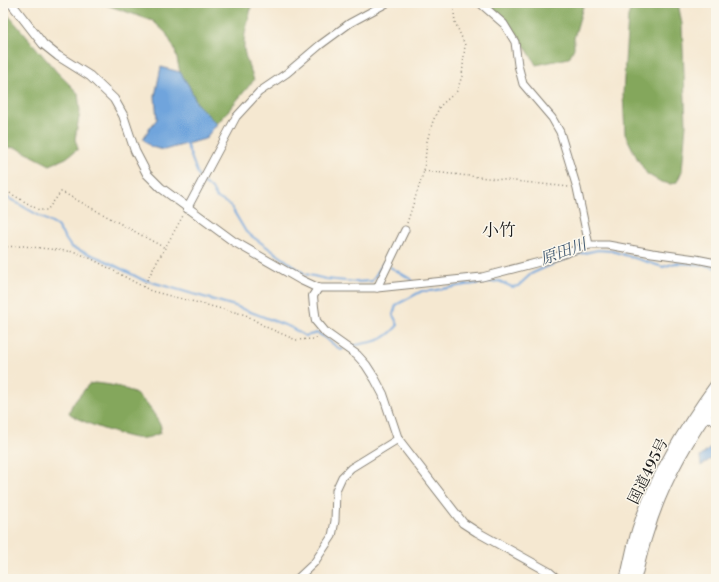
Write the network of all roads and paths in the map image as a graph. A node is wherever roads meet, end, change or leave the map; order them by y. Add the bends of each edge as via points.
1 (11, 3) edge
2 (386, 3) edge
3 (453, 3) edge
4 (480, 3) edge
5 (424, 171) junction
6 (577, 188) junction
7 (3, 189) edge
8 (187, 209) junction
9 (405, 230) joint
10 (589, 245) junction
11 (3, 248) edge
12 (165, 248) junction
13 (716, 263) edge
14 (143, 287) junction
15 (318, 288) junction
16 (377, 288) junction
17 (326, 333) junction
18 (716, 385) edge
19 (716, 400) edge
20 (699, 415) junction
21 (716, 421) edge
22 (398, 439) junction
23 (297, 579) edge
24 (557, 579) edge
25 (626, 579) edge
26 (635, 579) edge

1 - 8 street via 43,44 90,76 114,99 123,115 135,151 148,174 160,188
2 - 8 street via 350,23 259,92 236,117
3 - 5 path via 455,22 465,45 462,76 457,91 440,106 432,121
4 - 6 street via 504,24 515,42 523,84 552,118 560,132
5 - 6 path
5 - 9 path
6 - 10 street
7 - 12 path via 39,210 47,210 61,192 64,193
8 - 12 path
8 - 15 street via 233,242
9 - 16 street
10 - 13 street via 608,245
10 - 16 street via 547,260 482,277
11 - 14 path via 24,246 75,252
12 - 14 path
14 - 17 path via 246,315 296,340 315,339
15 - 16 street
15 - 17 street via 313,296 316,321
17 - 22 street via 357,355 366,365 383,394
18 - 20 highway, 国道495号
19 - 20 highway, 国道495号
20 - 21 street
20 - 25 highway, 国道495号 via 662,470 638,529
20 - 26 highway, 国道495号 via 662,492 647,533
22 - 23 street via 342,476 336,490 332,536 314,563
22 - 24 street via 463,523

